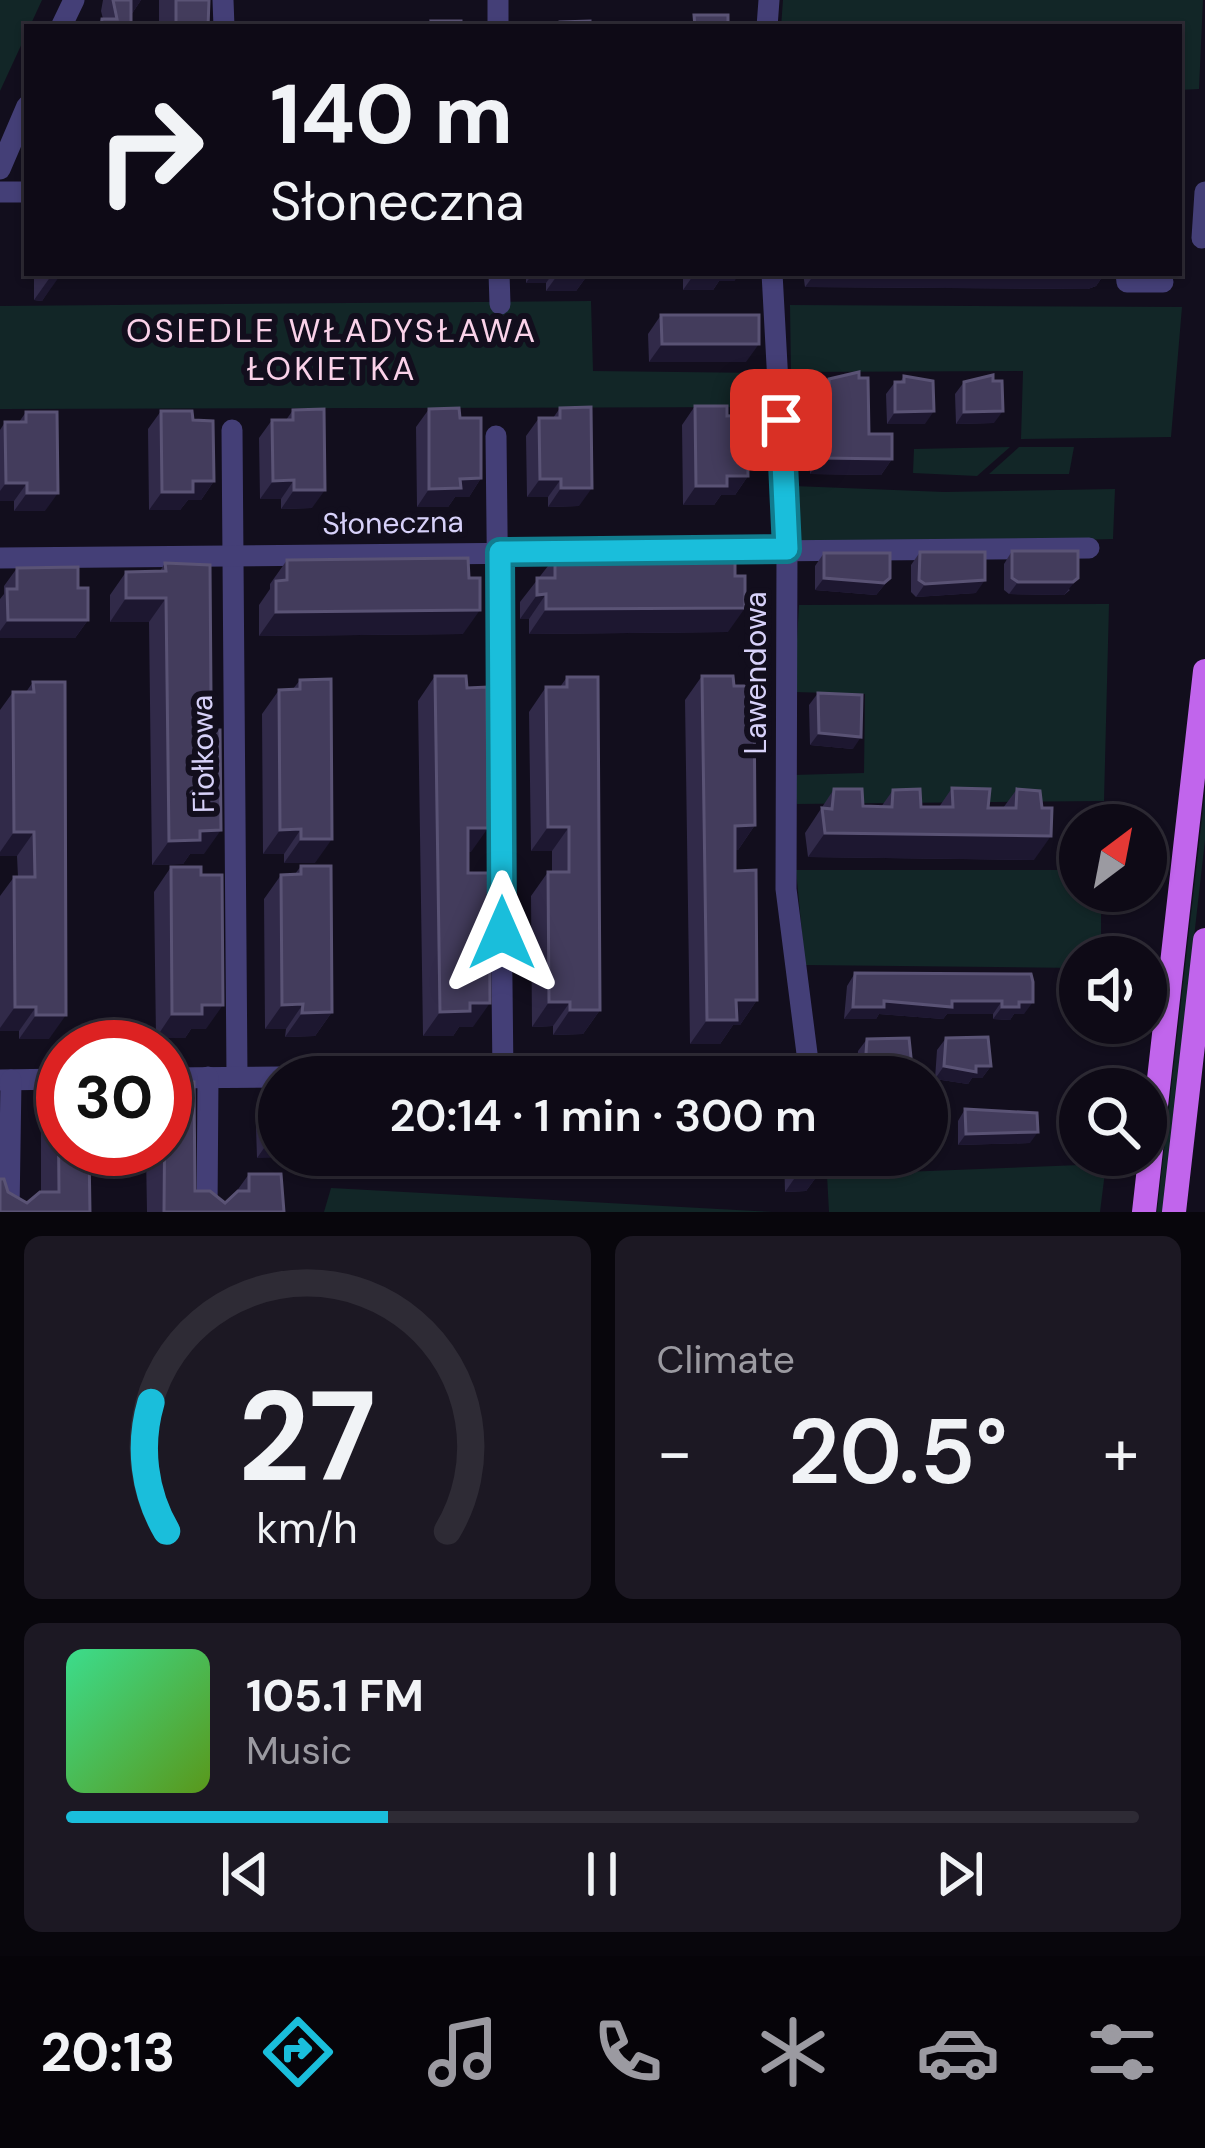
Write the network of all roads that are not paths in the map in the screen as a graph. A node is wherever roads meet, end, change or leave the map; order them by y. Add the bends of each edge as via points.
1 (24, 113) edge
2 (0, 169) edge
3 (1205, 192) edge
4 (1202, 238) edge
5 (499, 276) edge
6 (772, 276) edge
7 (1126, 276) edge
8 (1163, 282) dead end
9 (500, 304) dead end
10 (232, 430) dead end
11 (496, 436) dead end
12 (1088, 548) dead end
13 (787, 549) junction
14 (500, 552) junction
15 (231, 556) junction
16 (0, 558) edge
17 (1205, 670) edge
18 (1205, 940) edge
19 (503, 1056) edge
20 (807, 1056) edge
21 (192, 1077) edge
22 (208, 1077) junction
23 (236, 1077) junction
24 (258, 1077) edge
25 (36, 1079) edge
26 (5, 1080) edge
27 (9, 1212) edge
28 (207, 1212) edge
29 (1144, 1212) edge
30 (1174, 1212) edge

1 - 2 street
3 - 4 street
5 - 9 street
6 - 13 street, Lawendowa
7 - 8 street
10 - 15 street, Fiołkowa
11 - 14 street
12 - 13 street, Słoneczna
13 - 14 street, Słoneczna
13 - 20 street, Lawendowa via 786,890
14 - 15 street, Słoneczna
14 - 19 street
15 - 16 street, Słoneczna
15 - 23 street, Fiołkowa
17 - 29 main road
18 - 30 main road
21 - 22 street
22 - 23 street
22 - 28 street
23 - 24 street
25 - 26 street
26 - 27 street

